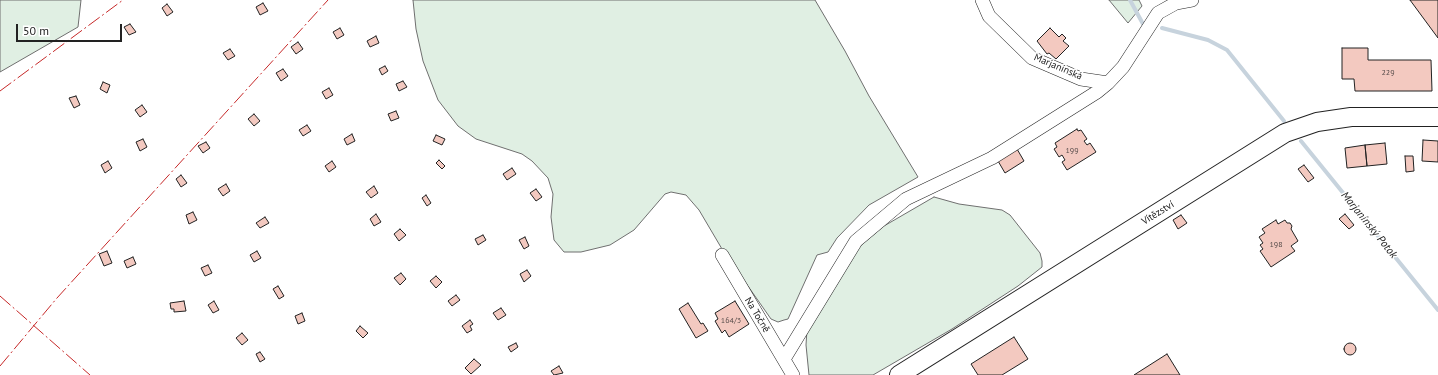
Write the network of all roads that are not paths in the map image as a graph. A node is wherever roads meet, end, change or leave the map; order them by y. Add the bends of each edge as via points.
1 (982, 0) edge
2 (1192, 0) edge
3 (1108, 83) junction
4 (1438, 117) edge
5 (722, 255) dead end
6 (784, 359) junction
7 (793, 375) edge
8 (899, 375) edge

1 - 3 street, Marjanínská via 989,16 1032,58 1081,79
2 - 3 street via 1176,3 1158,12 1123,67
3 - 6 street via 992,158 906,198 856,241
4 - 8 main road, Vítězství via 1351,117 1317,122 1285,133
5 - 6 street, Na Točně
6 - 7 street, Na Točně

